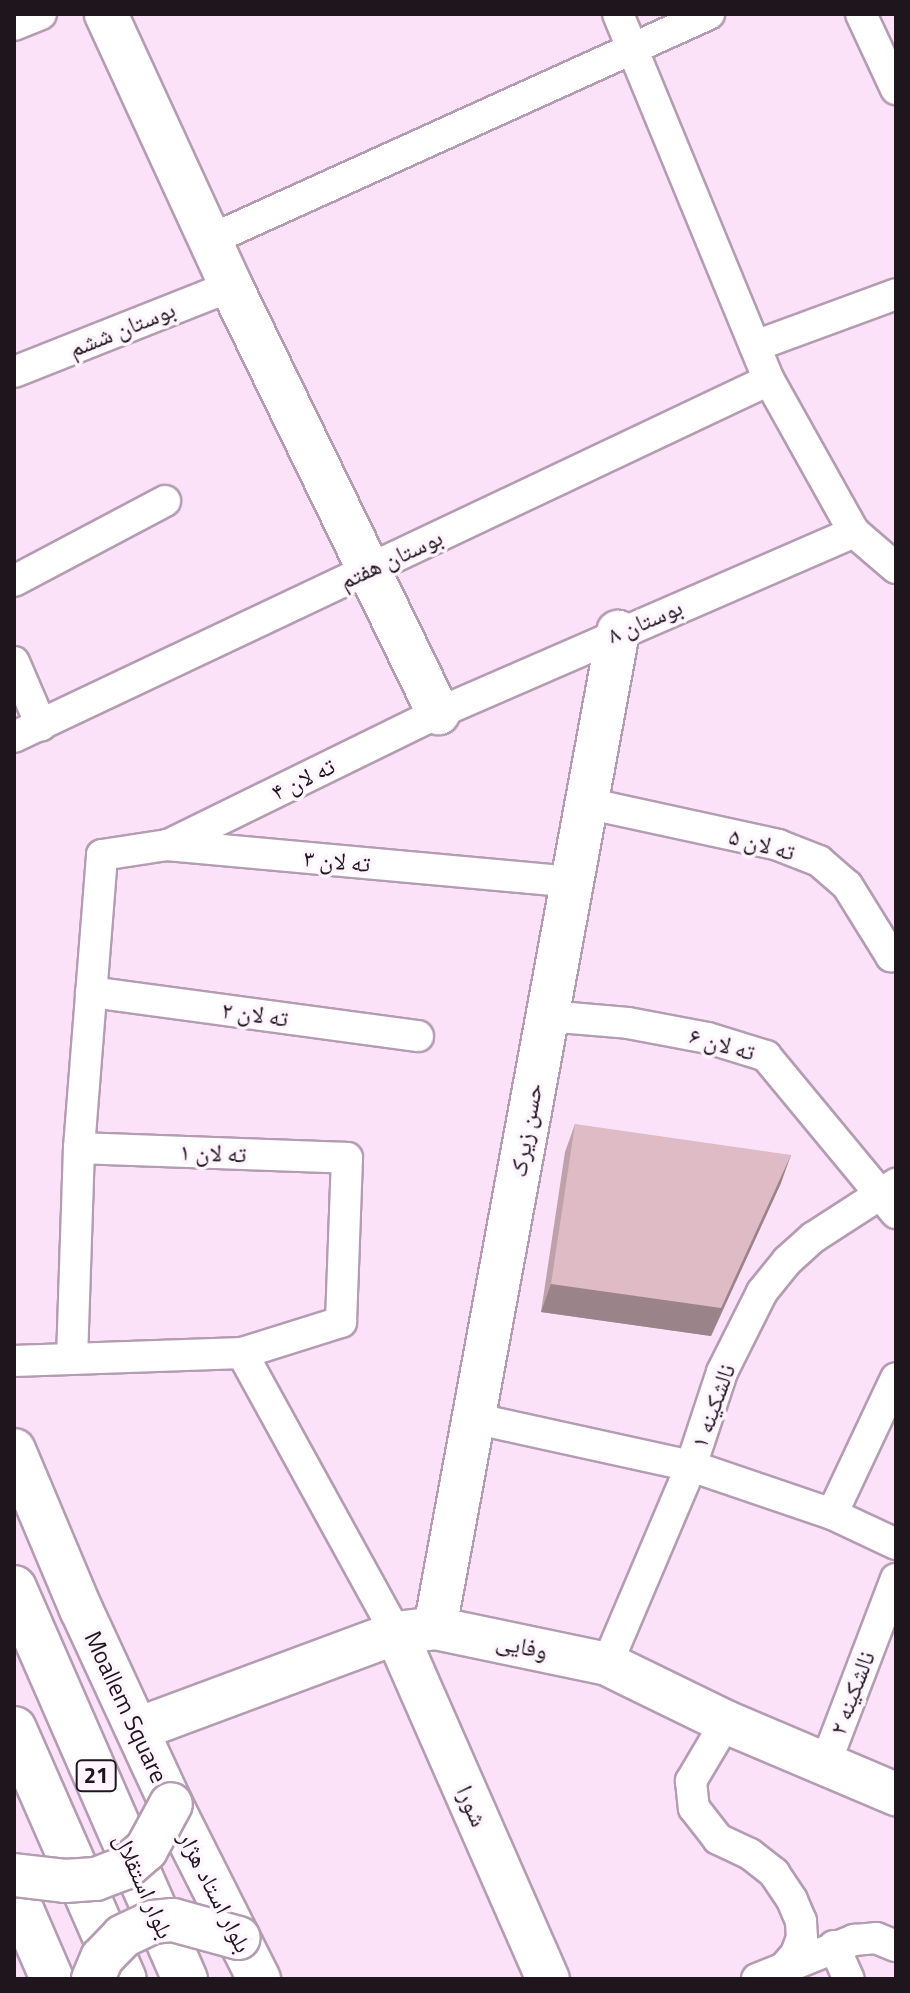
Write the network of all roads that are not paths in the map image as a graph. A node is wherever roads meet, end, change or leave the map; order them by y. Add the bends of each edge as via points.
1 (41, 14) edge
2 (106, 14) edge
3 (618, 14) edge
4 (709, 14) edge
5 (861, 14) edge
6 (14, 25) edge
7 (633, 47) junction
8 (896, 89) edge
9 (210, 240) junction
10 (231, 286) junction
11 (896, 294) edge
12 (755, 346) junction
13 (14, 372) edge
14 (769, 380) junction
15 (165, 501) dead end
16 (854, 532) junction
17 (894, 558) edge
18 (368, 570) junction
19 (14, 581) edge
20 (618, 632) junction
21 (14, 662) edge
22 (438, 713) junction
23 (27, 731) edge
24 (586, 803) junction
25 (167, 845) junction
26 (572, 882) junction
27 (894, 954) edge
28 (91, 992) junction
29 (547, 1016) junction
30 (418, 1036) dead end
31 (79, 1148) junction
32 (891, 1198) edge
33 (242, 1353) junction
34 (72, 1359) junction
35 (14, 1361) edge
36 (896, 1378) edge
37 (473, 1418) junction
38 (14, 1450) edge
39 (691, 1466) junction
40 (832, 1514) junction
41 (896, 1544) edge
42 (896, 1579) edge
43 (40, 1593) edge
44 (415, 1630) junction
45 (607, 1664) junction
46 (726, 1722) junction
47 (14, 1729) edge
48 (138, 1729) junction
49 (826, 1762) junction
50 (896, 1794) edge
51 (171, 1804) junction
52 (14, 1875) edge
53 (14, 1891) edge
54 (239, 1938) junction
55 (834, 1946) junction
56 (896, 1946) edge
57 (181, 1971) edge
58 (771, 1974) edge
59 (44, 1977) edge
60 (93, 1979) edge
61 (124, 1979) edge
62 (259, 1979) edge
63 (548, 1979) edge
64 (849, 1979) edge

1 - 6 street
2 - 9 street
3 - 7 street
4 - 7 street
5 - 8 street
7 - 9 street
7 - 12 street
9 - 10 street
10 - 13 street, بوستان ششم
10 - 18 street
11 - 12 street
12 - 14 street
14 - 16 street
14 - 18 street, بوستان هفتم
15 - 19 street
16 - 17 street
16 - 20 street, بوستان ۸
18 - 22 street
18 - 23 street, بوستان هفتم
20 - 22 street, بوستان ۸
20 - 24 street, حسن زیرک
21 - 23 street
22 - 25 street, ته لان ۴
24 - 26 street, حسن زیرک
24 - 27 street, ته لان ۵ via 778,845 819,861 847,885
25 - 26 street, ته لان ۳
25 - 28 street, ته لان ۳ via 102,855
26 - 29 street, حسن زیرک
28 - 30 street, ته لان ۲
28 - 31 street
29 - 32 street, ته لان ۶ via 628,1023 708,1038 766,1056
29 - 37 street, حسن زیرک
31 - 33 street, ته لان ۱ via 347,1158 341,1322
31 - 34 street
32 - 39 street, نالشکینه ۱ via 814,1237 762,1292 722,1372
33 - 34 street
33 - 44 street
34 - 35 street
36 - 40 street
37 - 39 street
37 - 44 street, حسن زیرک
38 - 43 street, Moallem Square
39 - 40 street
39 - 45 street, نالشکینه ۱
40 - 41 street
42 - 49 street, نالشکینه ۲
43 - 48 street, Moallem Square / 21
43 - 57 main road, بلوار استقلال / 21
44 - 45 street, وفایی
44 - 48 street
44 - 63 street, شورا
45 - 46 street, وفایی
46 - 49 street, وفایی
46 - 58 street via 691,1781 694,1808 718,1839 774,1873 792,1900 802,1938 796,1954
47 - 61 main road, 21
48 - 51 street, Moallem Square / 21
49 - 50 street, وفایی
51 - 52 street, bridge via 146,1850 125,1868 96,1879 65,1881
51 - 54 street, بلوار استاد هژار
53 - 59 street
54 - 60 street, bridge via 173,1920 153,1922 123,1936 102,1958
54 - 62 street, بلوار استاد هژار
55 - 56 street via 876,1938
55 - 58 street
55 - 64 street

